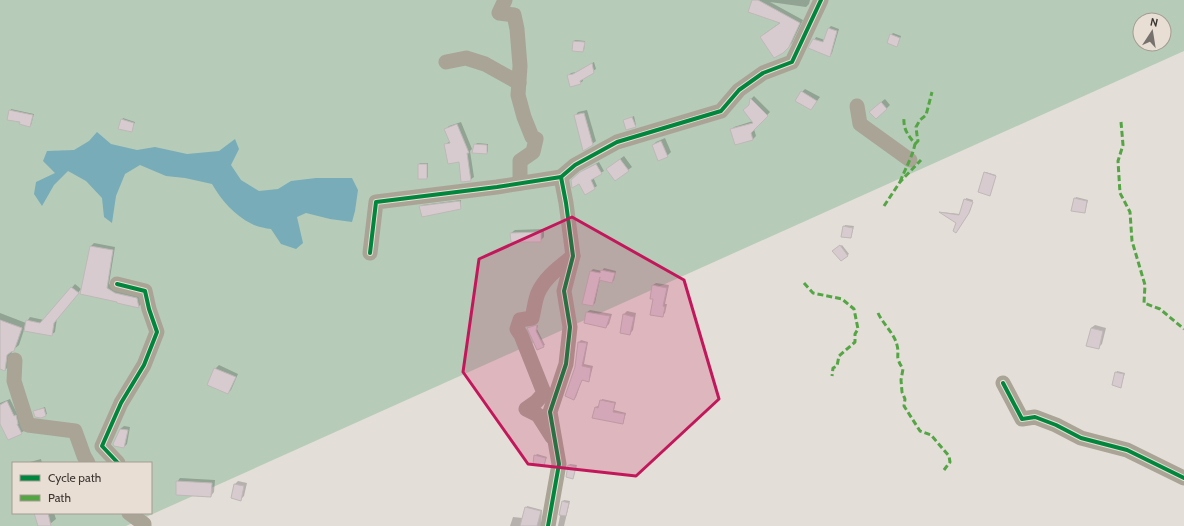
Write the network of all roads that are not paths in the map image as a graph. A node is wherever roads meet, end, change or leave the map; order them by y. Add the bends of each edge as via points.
1 (505, 0) edge
2 (821, 0) edge
3 (446, 62) dead end
4 (519, 83) junction
5 (857, 106) dead end
6 (910, 160) dead end
7 (561, 177) junction
8 (520, 183) junction
9 (370, 252) dead end
10 (573, 256) junction
11 (117, 284) dead end
12 (15, 360) dead end
13 (1003, 383) dead end
14 (555, 441) junction
15 (87, 462) edge
16 (117, 462) edge
17 (1184, 478) edge
18 (130, 514) edge
19 (144, 526) edge
20 (548, 526) edge

1 - 4 street via 499,13 514,15
2 - 7 street via 792,62 763,73 740,90 721,111 617,142 575,165
3 - 4 street via 466,58 485,64
4 - 8 street via 518,95 524,117 532,137 536,139 533,152 520,161
5 - 6 street via 860,124
7 - 8 street
7 - 10 street
8 - 9 street via 376,202
10 - 14 street via 564,291 570,327 566,364 550,412
10 - 14 street via 542,286 537,294 532,318 520,320 517,329 522,335 544,393 526,409 538,415
11 - 16 street via 145,291 157,332 144,365 121,403 102,446
12 - 15 street via 14,381 28,425 75,431
13 - 17 street via 1022,419 1035,417 1081,438 1127,450
14 - 20 street via 559,464
18 - 19 street

